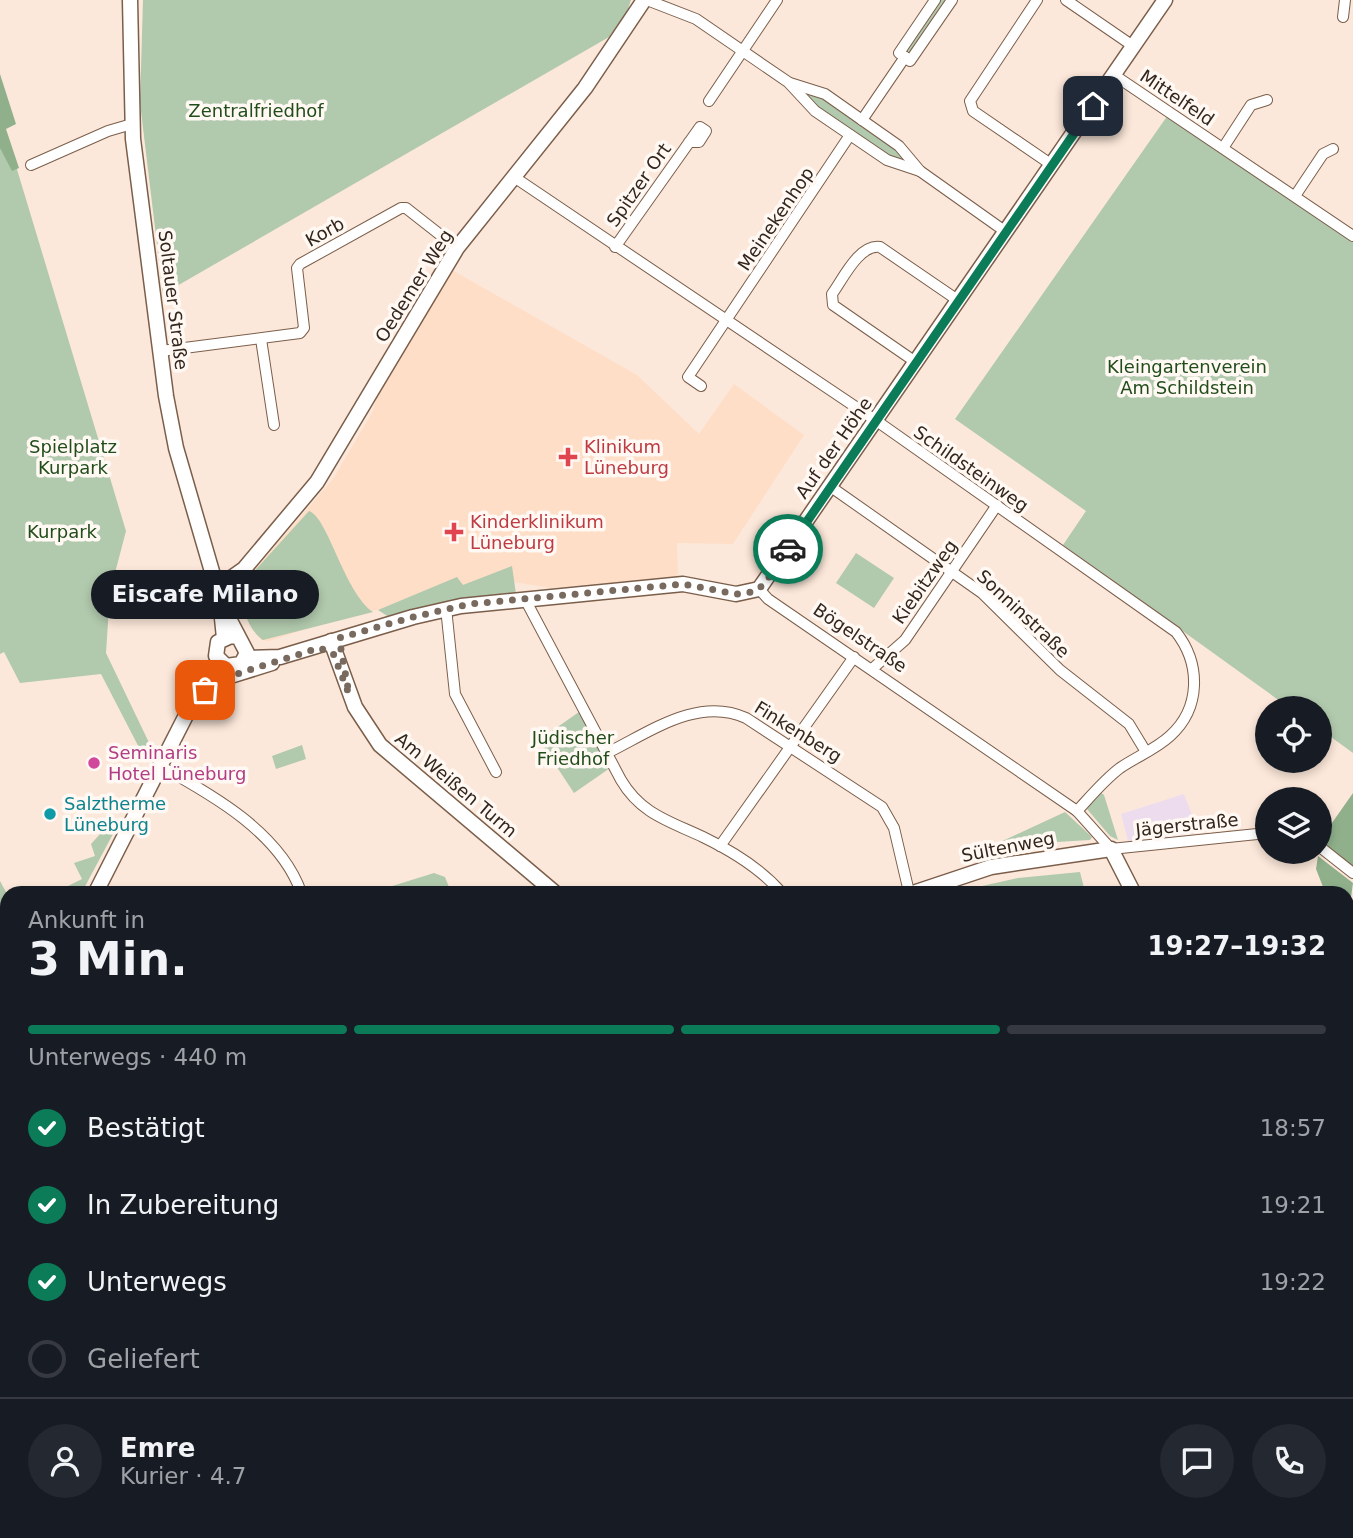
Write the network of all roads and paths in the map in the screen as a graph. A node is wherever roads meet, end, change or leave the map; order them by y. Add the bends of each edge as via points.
1 (130, 0) edge
2 (646, 0) edge
3 (777, 0) edge
4 (935, 0) edge
5 (952, 0) edge
6 (1037, 0) edge
7 (1066, 0) edge
8 (1165, 0) edge
9 (1345, 0) edge
10 (1343, 17) dead end
11 (1133, 47) junction
12 (743, 52) junction
13 (905, 57) junction
14 (1114, 75) junction
15 (788, 82) junction
16 (1267, 100) dead end
17 (709, 101) dead end
18 (862, 120) junction
19 (132, 124) junction
20 (850, 135) junction
21 (689, 142) dead end
22 (1223, 148) junction
23 (1333, 149) dead end
24 (31, 165) dead end
25 (1052, 165) junction
26 (920, 171) junction
27 (514, 177) junction
28 (1295, 196) junction
29 (1006, 232) junction
30 (1353, 236) edge
31 (615, 247) junction
32 (457, 248) junction
33 (959, 301) junction
34 (727, 320) junction
35 (261, 339) junction
36 (161, 351) junction
37 (917, 363) junction
38 (701, 386) dead end
39 (876, 422) junction
40 (274, 425) dead end
41 (831, 487) junction
42 (997, 505) junction
43 (952, 572) junction
44 (759, 589) junction
45 (219, 594) junction
46 (526, 601) junction
47 (446, 608) junction
48 (334, 644) junction
49 (238, 645) junction
50 (284, 657) junction
51 (854, 657) junction
52 (220, 662) junction
53 (872, 668) junction
54 (191, 705) junction
55 (792, 746) junction
56 (1146, 752) junction
57 (607, 753) junction
58 (160, 766) junction
59 (496, 772) dead end
60 (1077, 811) junction
61 (1255, 834) edge
62 (720, 846) junction
63 (1111, 849) junction
64 (1332, 856) edge
65 (1353, 873) edge
66 (99, 886) edge
67 (298, 886) edge
68 (547, 886) edge
69 (776, 886) edge
70 (908, 886) edge
71 (934, 886) edge
72 (1130, 886) edge

1 - 19 street, Soltauer Straße
2 - 12 street via 696,19
2 - 27 street, Oedemer Weg via 585,88
3 - 12 street
4 - 13 street via 899,53
5 - 13 street via 910,61
6 - 25 street via 970,101 973,111
7 - 11 street
8 - 11 street, Auf der Höhe
9 - 10 street
11 - 14 street, Auf der Höhe
12 - 15 street
12 - 17 street
13 - 18 street
14 - 22 street, Mittelfeld
14 - 25 street, Auf der Höhe
15 - 18 street via 825,94
15 - 20 street via 815,111
16 - 22 street, Mittelfeld via 1251,105
18 - 26 street via 899,146
19 - 24 street
19 - 36 street, Soltauer Straße
20 - 26 street via 887,160
20 - 34 street, Meinekenhop
21 - 31 street, Spitzer Ort
22 - 28 street, Mittelfeld
23 - 28 street via 1323,154
25 - 29 street, Auf der Höhe
26 - 29 street
27 - 31 street, Schildsteinweg
27 - 32 street, Oedemer Weg
28 - 30 street, Mittelfeld
29 - 33 street, Auf der Höhe
31 - 34 street, Schildsteinweg
32 - 35 street, Korb via 401,208 300,264 304,328 300,333
32 - 45 street, Oedemer Weg via 317,482
33 - 37 street, Auf der Höhe
33 - 37 street via 872,246 863,251 832,295 833,306
34 - 38 street via 688,377
34 - 39 street, Schildsteinweg
35 - 36 street, Korb
35 - 40 street
36 - 45 street, Soltauer Straße via 176,448
37 - 39 street, Auf der Höhe
39 - 41 street, Auf der Höhe
39 - 42 street, Schildsteinweg
41 - 43 street, Sonninstraße
41 - 44 street, Auf der Höhe
42 - 43 street, Kiebitzweg
42 - 56 street, Schildsteinweg via 1170,626 1188,652 1194,672 1192,703 1171,735
43 - 53 street, Kiebitzweg via 905,640
43 - 56 street, Sonninstraße via 992,602 1060,670 1129,724
44 - 46 street via 736,594 683,584
44 - 51 street, Bögelstraße
45 - 49 street, Soltauer Straße
46 - 47 street
46 - 57 street
47 - 48 street
47 - 59 street via 455,694
48 - 49 street via 326,635 267,651
48 - 50 street
48 - 68 street, Am Weißen Turm via 349,694 370,733 397,763
49 - 50 street
49 - 52 street, Soltauer Straße via 216,649
49 - 52 street via 234,667
50 - 54 street via 224,678
51 - 53 street, Bögelstraße
51 - 55 street
52 - 54 street, Soltauer Straße
53 - 60 street, Bögelstraße
54 - 58 street, Soltauer Straße
55 - 57 street, Finkenberg via 746,718 716,710 682,716
55 - 62 street
55 - 70 street, Finkenberg via 882,807 894,828
56 - 60 street via 1105,780
57 - 62 street via 629,793 647,811
58 - 66 street, Soltauer Straße
58 - 67 street via 253,829 285,859
60 - 63 street, Bögelstraße
61 - 63 street, Jägerstraße
62 - 69 street
63 - 71 street, Sültenweg via 991,867
63 - 72 street
64 - 65 street

